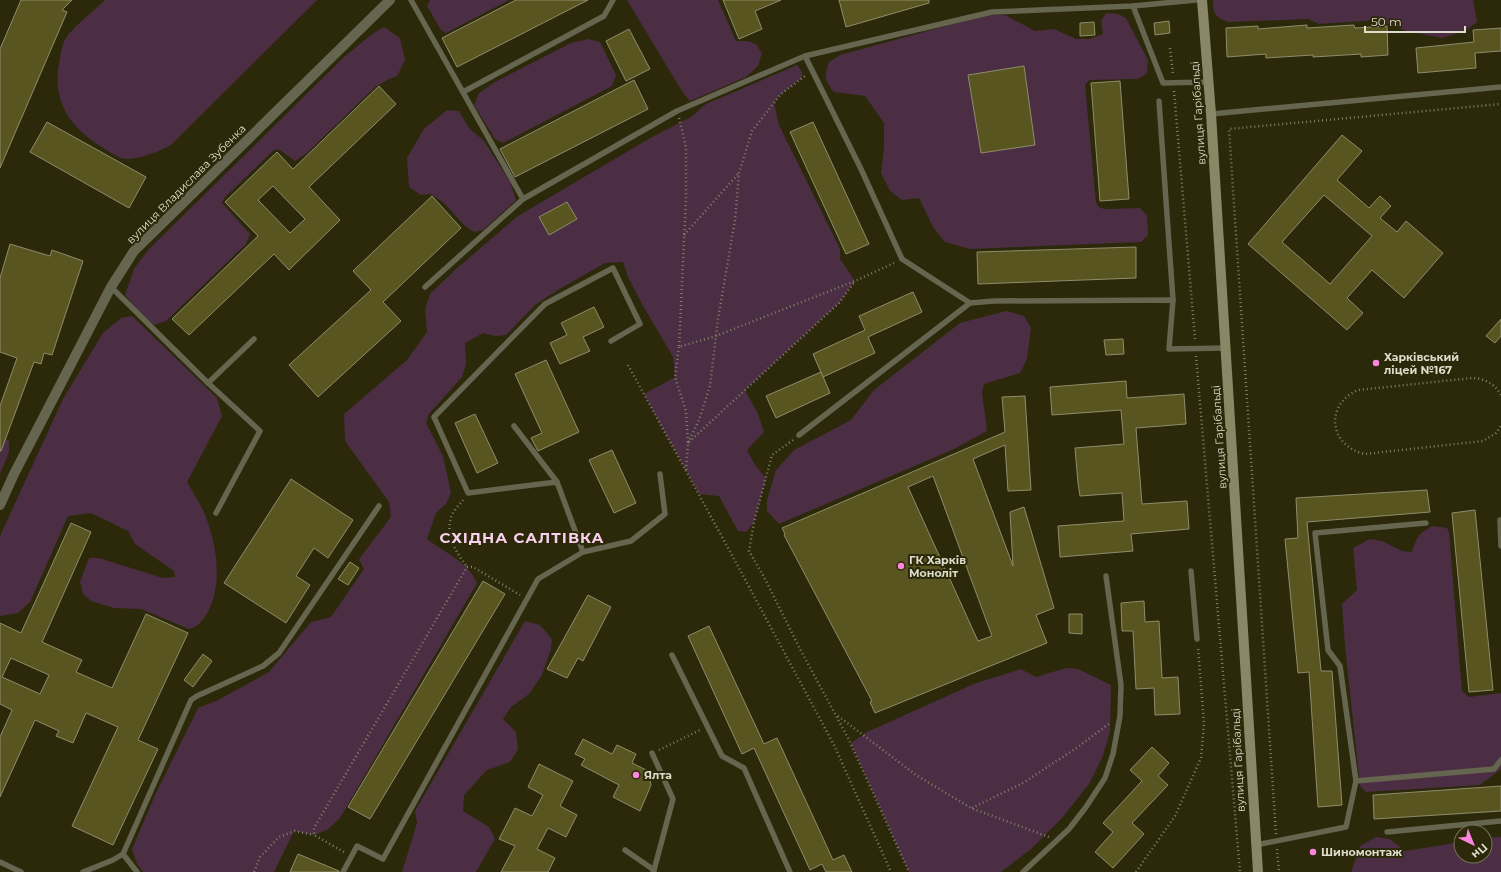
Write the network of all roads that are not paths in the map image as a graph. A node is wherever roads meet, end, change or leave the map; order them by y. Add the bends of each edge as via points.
1 (390, 0) edge
2 (411, 0) edge
3 (613, 0) edge
4 (1196, 0) edge
5 (1202, 0) edge
6 (1133, 6) junction
7 (805, 56) junction
8 (1208, 82) junction
9 (1501, 87) edge
10 (463, 92) junction
11 (1159, 101) dead end
12 (1211, 114) junction
13 (523, 199) junction
14 (111, 287) junction
15 (425, 287) dead end
16 (1172, 300) junction
17 (970, 303) junction
18 (254, 339) dead end
19 (611, 341) dead end
20 (1225, 348) junction
21 (208, 383) junction
22 (514, 426) dead end
23 (799, 435) road end
24 (660, 474) dead end
25 (557, 482) junction
26 (0, 505) edge
27 (379, 506) dead end
28 (216, 513) dead end
29 (1500, 520) dead end
30 (1426, 523) dead end
31 (1501, 546) edge
32 (583, 552) junction
33 (1191, 571) dead end
34 (1106, 576) dead end
35 (1197, 639) road end
36 (672, 655) dead end
37 (652, 753) road end
38 (1501, 760) edge
39 (1356, 781) junction
40 (1501, 821) edge
41 (1387, 832) dead end
42 (1256, 845) junction
43 (625, 850) dead end
44 (123, 854) junction
45 (0, 862) edge
46 (653, 871) edge
47 (21, 872) edge
48 (82, 872) edge
49 (137, 872) edge
50 (343, 872) edge
51 (790, 872) edge
52 (1023, 872) edge
53 (1258, 872) edge

1 - 14 street, вулиця Владислава Зубенка via 134,251
2 - 10 lane
3 - 10 lane via 604,16
4 - 6 lane
5 - 8 street, вулиця Гарібальді
6 - 7 lane via 992,12
6 - 8 lane via 1163,83
7 - 13 lane via 677,111
7 - 17 lane via 861,168 902,259
8 - 12 street, вулиця Гарібальді
9 - 12 lane
10 - 13 lane
11 - 16 lane
12 - 20 street, вулиця Гарібальді
13 - 15 lane
14 - 21 lane
14 - 26 street, вулиця Владислава Зубенка
16 - 17 lane
16 - 20 lane via 1168,348
17 - 23 lane
18 - 21 lane
19 - 25 lane via 640,324 613,268 545,304 434,416 468,493
20 - 42 street, вулиця Гарібальді
21 - 28 lane via 260,431
22 - 25 lane
24 - 32 lane via 666,514 632,541
25 - 32 lane
27 - 44 lane via 278,654 263,666 191,700
29 - 31 lane
30 - 39 lane via 1316,533 1328,650 1340,666
32 - 50 lane via 538,579 383,858 357,846
33 - 35 lane
34 - 52 lane via 1121,685 1120,716 1112,754 1105,778 1086,807 1069,829
36 - 51 lane via 722,756 744,768
37 - 46 lane via 673,799
38 - 39 lane via 1494,769
39 - 42 lane via 1346,827
40 - 41 lane
42 - 53 street, вулиця Гарібальді
43 - 46 lane
44 - 48 lane
44 - 49 lane
45 - 47 lane

